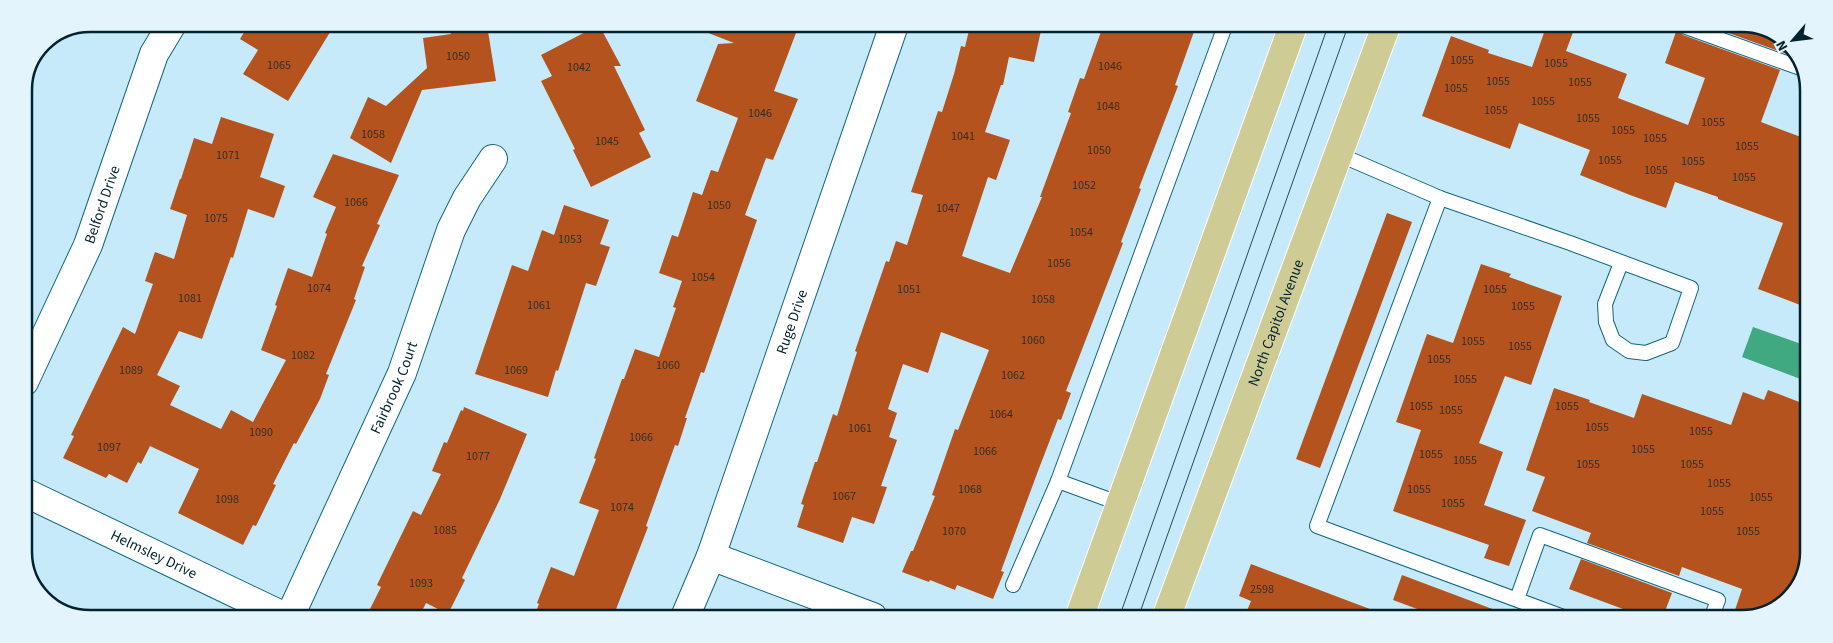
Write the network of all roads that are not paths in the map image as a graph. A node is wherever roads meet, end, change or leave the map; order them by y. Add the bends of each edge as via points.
1 (167, 33) edge
2 (891, 33) edge
3 (1222, 33) edge
4 (1290, 33) edge
5 (1383, 33) edge
6 (1703, 33) edge
7 (1795, 66) edge
8 (1338, 154) junction
9 (493, 159) dead end
10 (1440, 198) junction
11 (1621, 263) junction
12 (33, 364) edge
13 (1058, 481) junction
14 (33, 496) edge
15 (1121, 504) junction
16 (711, 556) junction
17 (1013, 585) dead end
18 (1517, 599) junction
19 (270, 610) edge
20 (293, 610) edge
21 (688, 610) edge
22 (852, 610) edge
23 (1082, 610) edge
24 (1171, 610) edge
25 (1546, 610) edge
26 (1714, 610) edge

1 - 12 street, Belford Drive via 154,54 88,245
2 - 16 street, Ruge Drive
3 - 13 lane
4 - 15 main road
5 - 8 main road, North Capitol Avenue
6 - 7 lane
8 - 10 lane
8 - 24 main road, North Capitol Avenue
9 - 20 street, Fairbrook Court via 467,198 451,230 402,373
10 - 11 lane
10 - 18 lane via 1317,526
11 - 11 lane via 1691,288 1672,342 1646,353 1629,351 1613,340 1606,322 1605,304
13 - 15 lane
13 - 17 lane
14 - 19 street, Helmsley Drive
15 - 23 main road
16 - 21 street, Ruge Drive
16 - 22 street
18 - 25 lane
18 - 26 lane via 1540,535 1718,600

